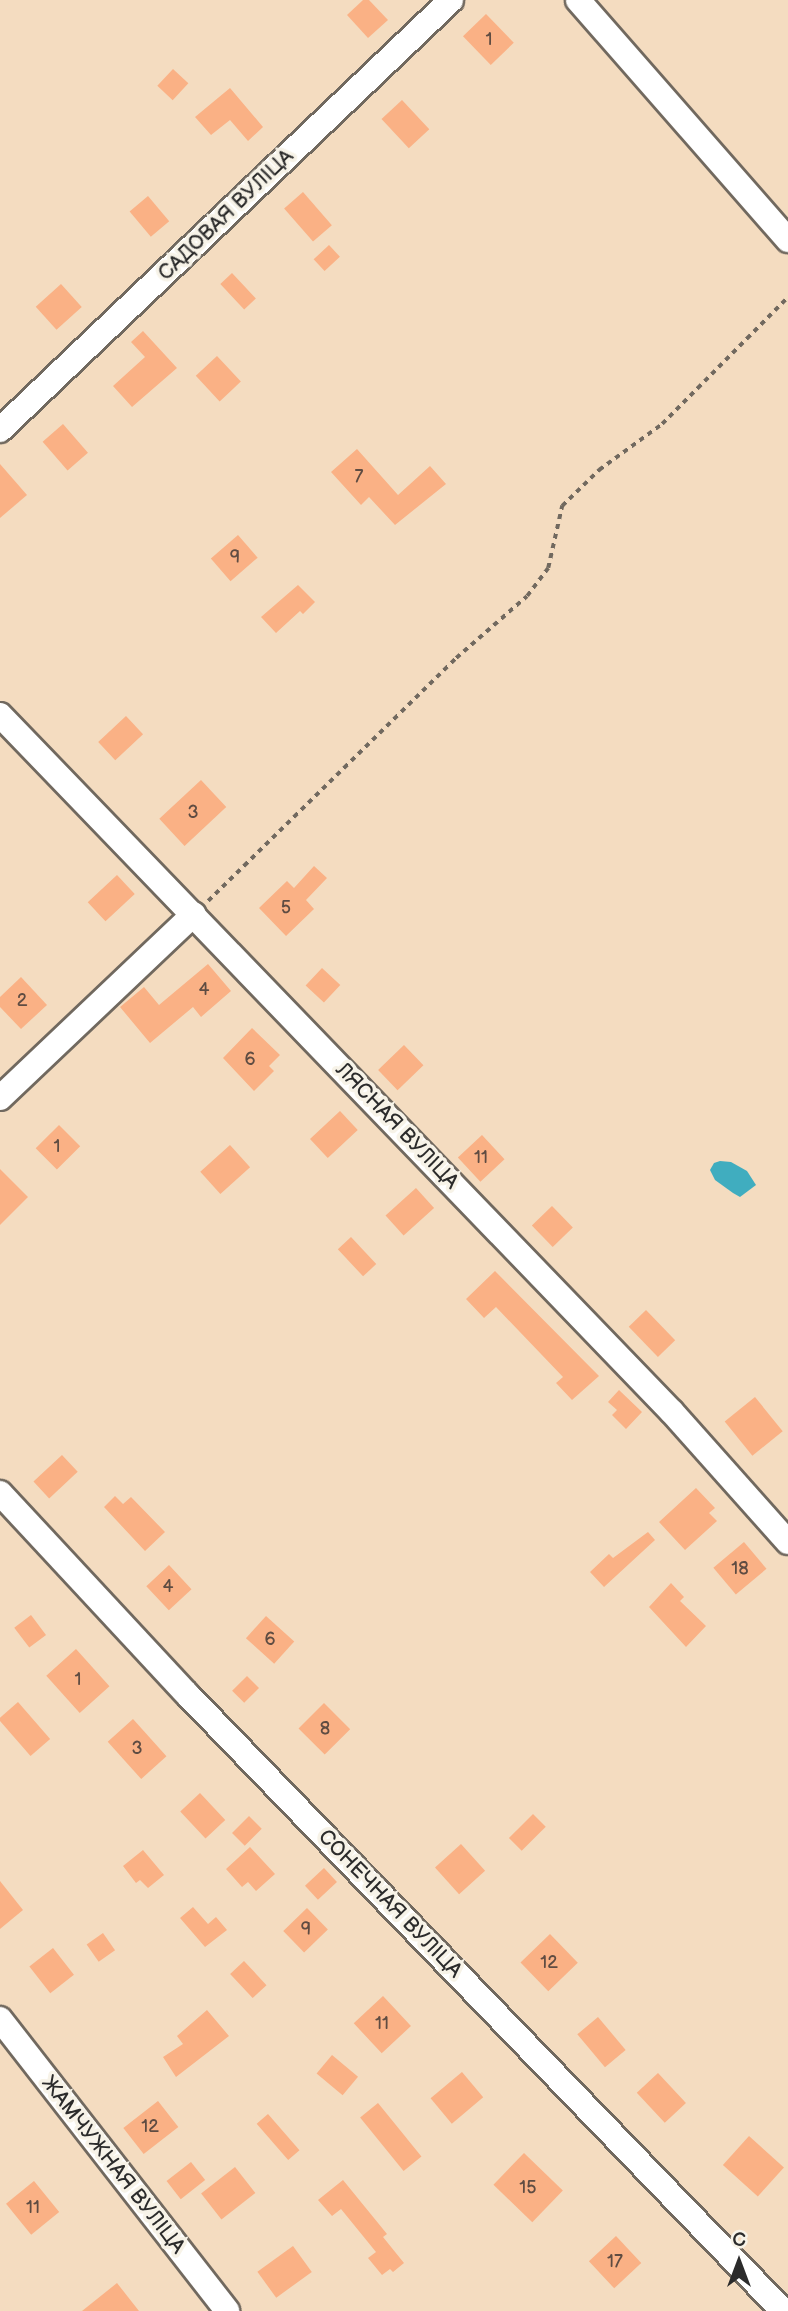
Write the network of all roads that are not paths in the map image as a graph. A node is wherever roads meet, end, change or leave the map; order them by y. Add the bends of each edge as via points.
1 (451, 0) edge
2 (578, 0) edge
3 (788, 240) edge
4 (0, 430) edge
5 (0, 715) edge
6 (194, 915) junction
7 (0, 1098) edge
8 (0, 1493) edge
9 (788, 1542) edge
10 (0, 2020) edge
11 (226, 2311) edge
12 (783, 2311) edge

1 - 4 street, САДОВАЯ ВУЛІЦА
2 - 3 street
5 - 6 street, ЛЯСНАЯ ВУЛІЦА
6 - 7 street
6 - 9 street, ЛЯСНАЯ ВУЛІЦА via 672,1412
8 - 12 street, СОНЕЧНАЯ ВУЛІЦА via 187,1694
10 - 11 street, ЖАМЧУЖНАЯ ВУЛІЦА

